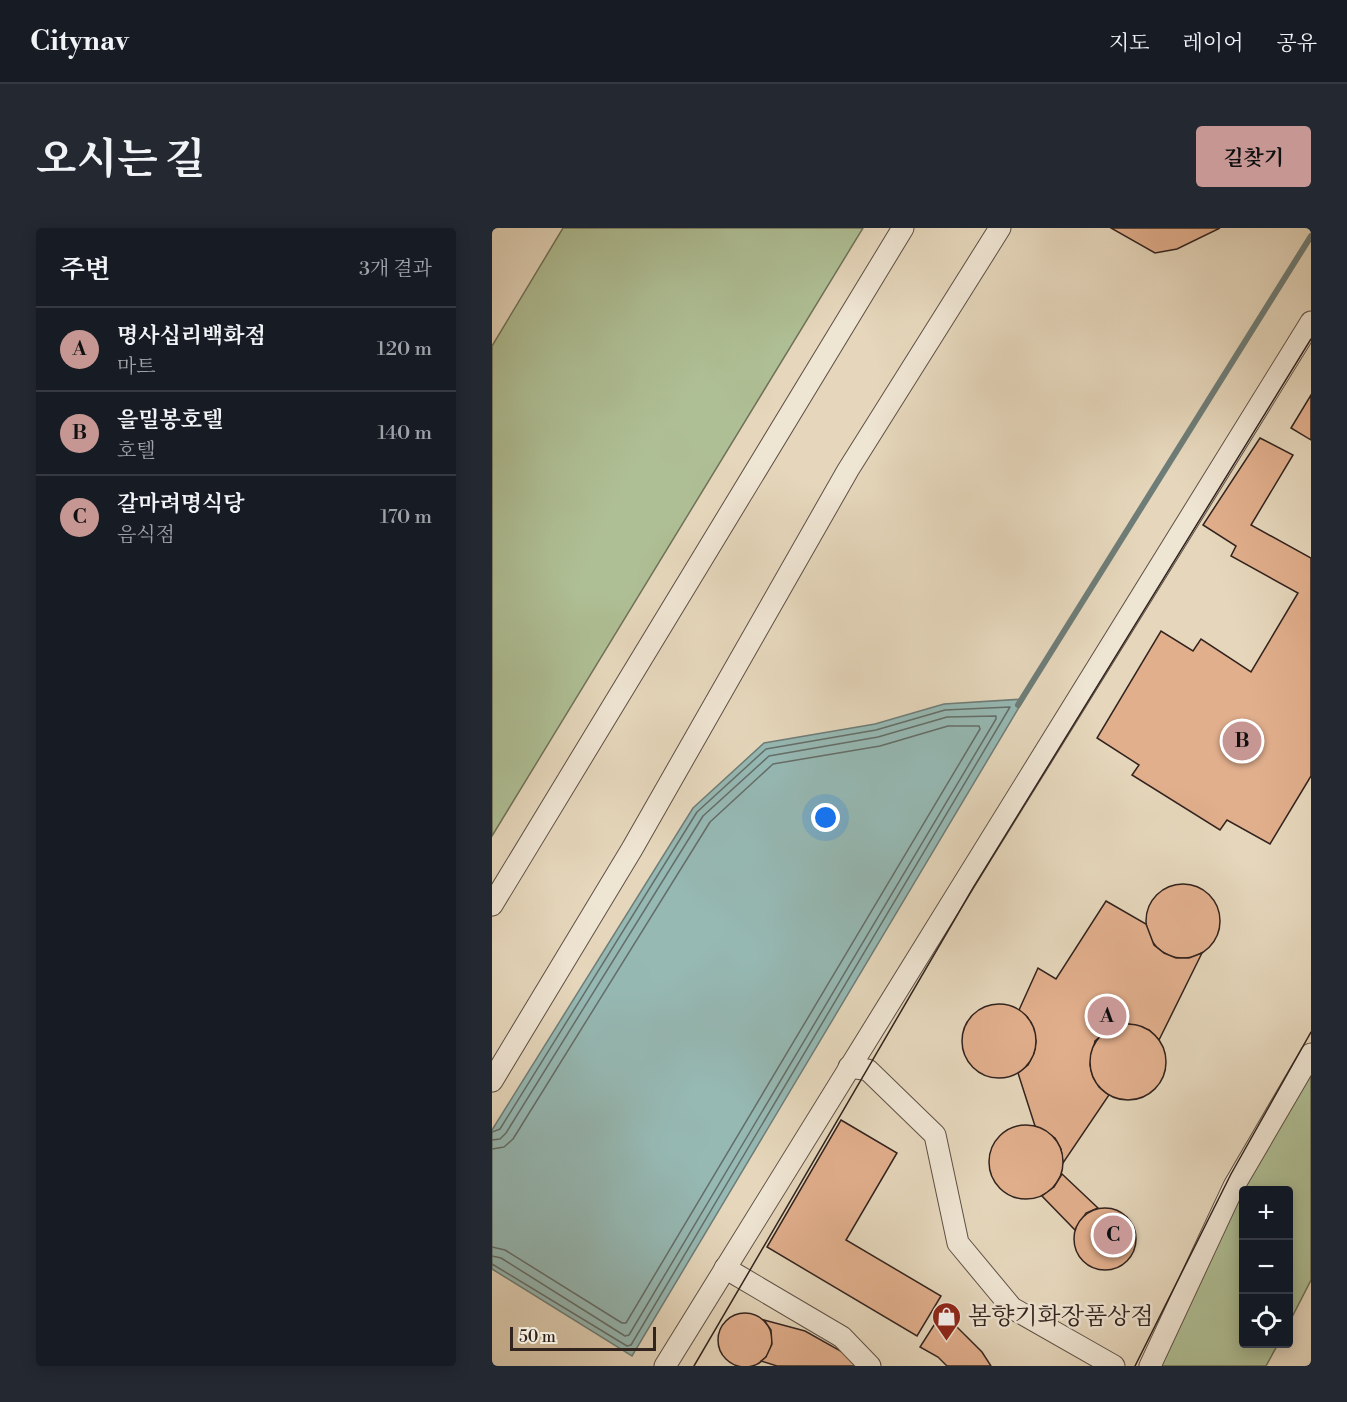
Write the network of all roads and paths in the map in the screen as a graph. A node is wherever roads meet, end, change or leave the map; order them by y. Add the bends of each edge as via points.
1 (903, 228) edge
2 (1000, 228) edge
3 (1311, 322) edge
4 (492, 905) edge
5 (1311, 1054) edge
6 (849, 1066) junction
7 (492, 1081) edge
8 (725, 1268) junction
9 (665, 1366) edge
10 (870, 1366) edge
11 (1114, 1366) edge
12 (1150, 1366) edge

1 - 4 street
2 - 7 street via 848,470 632,849
3 - 6 street
5 - 12 street via 1234,1186
6 - 8 street
6 - 11 street via 868,1070 935,1135 958,1243 1012,1308
8 - 9 street
8 - 10 street via 842,1336

